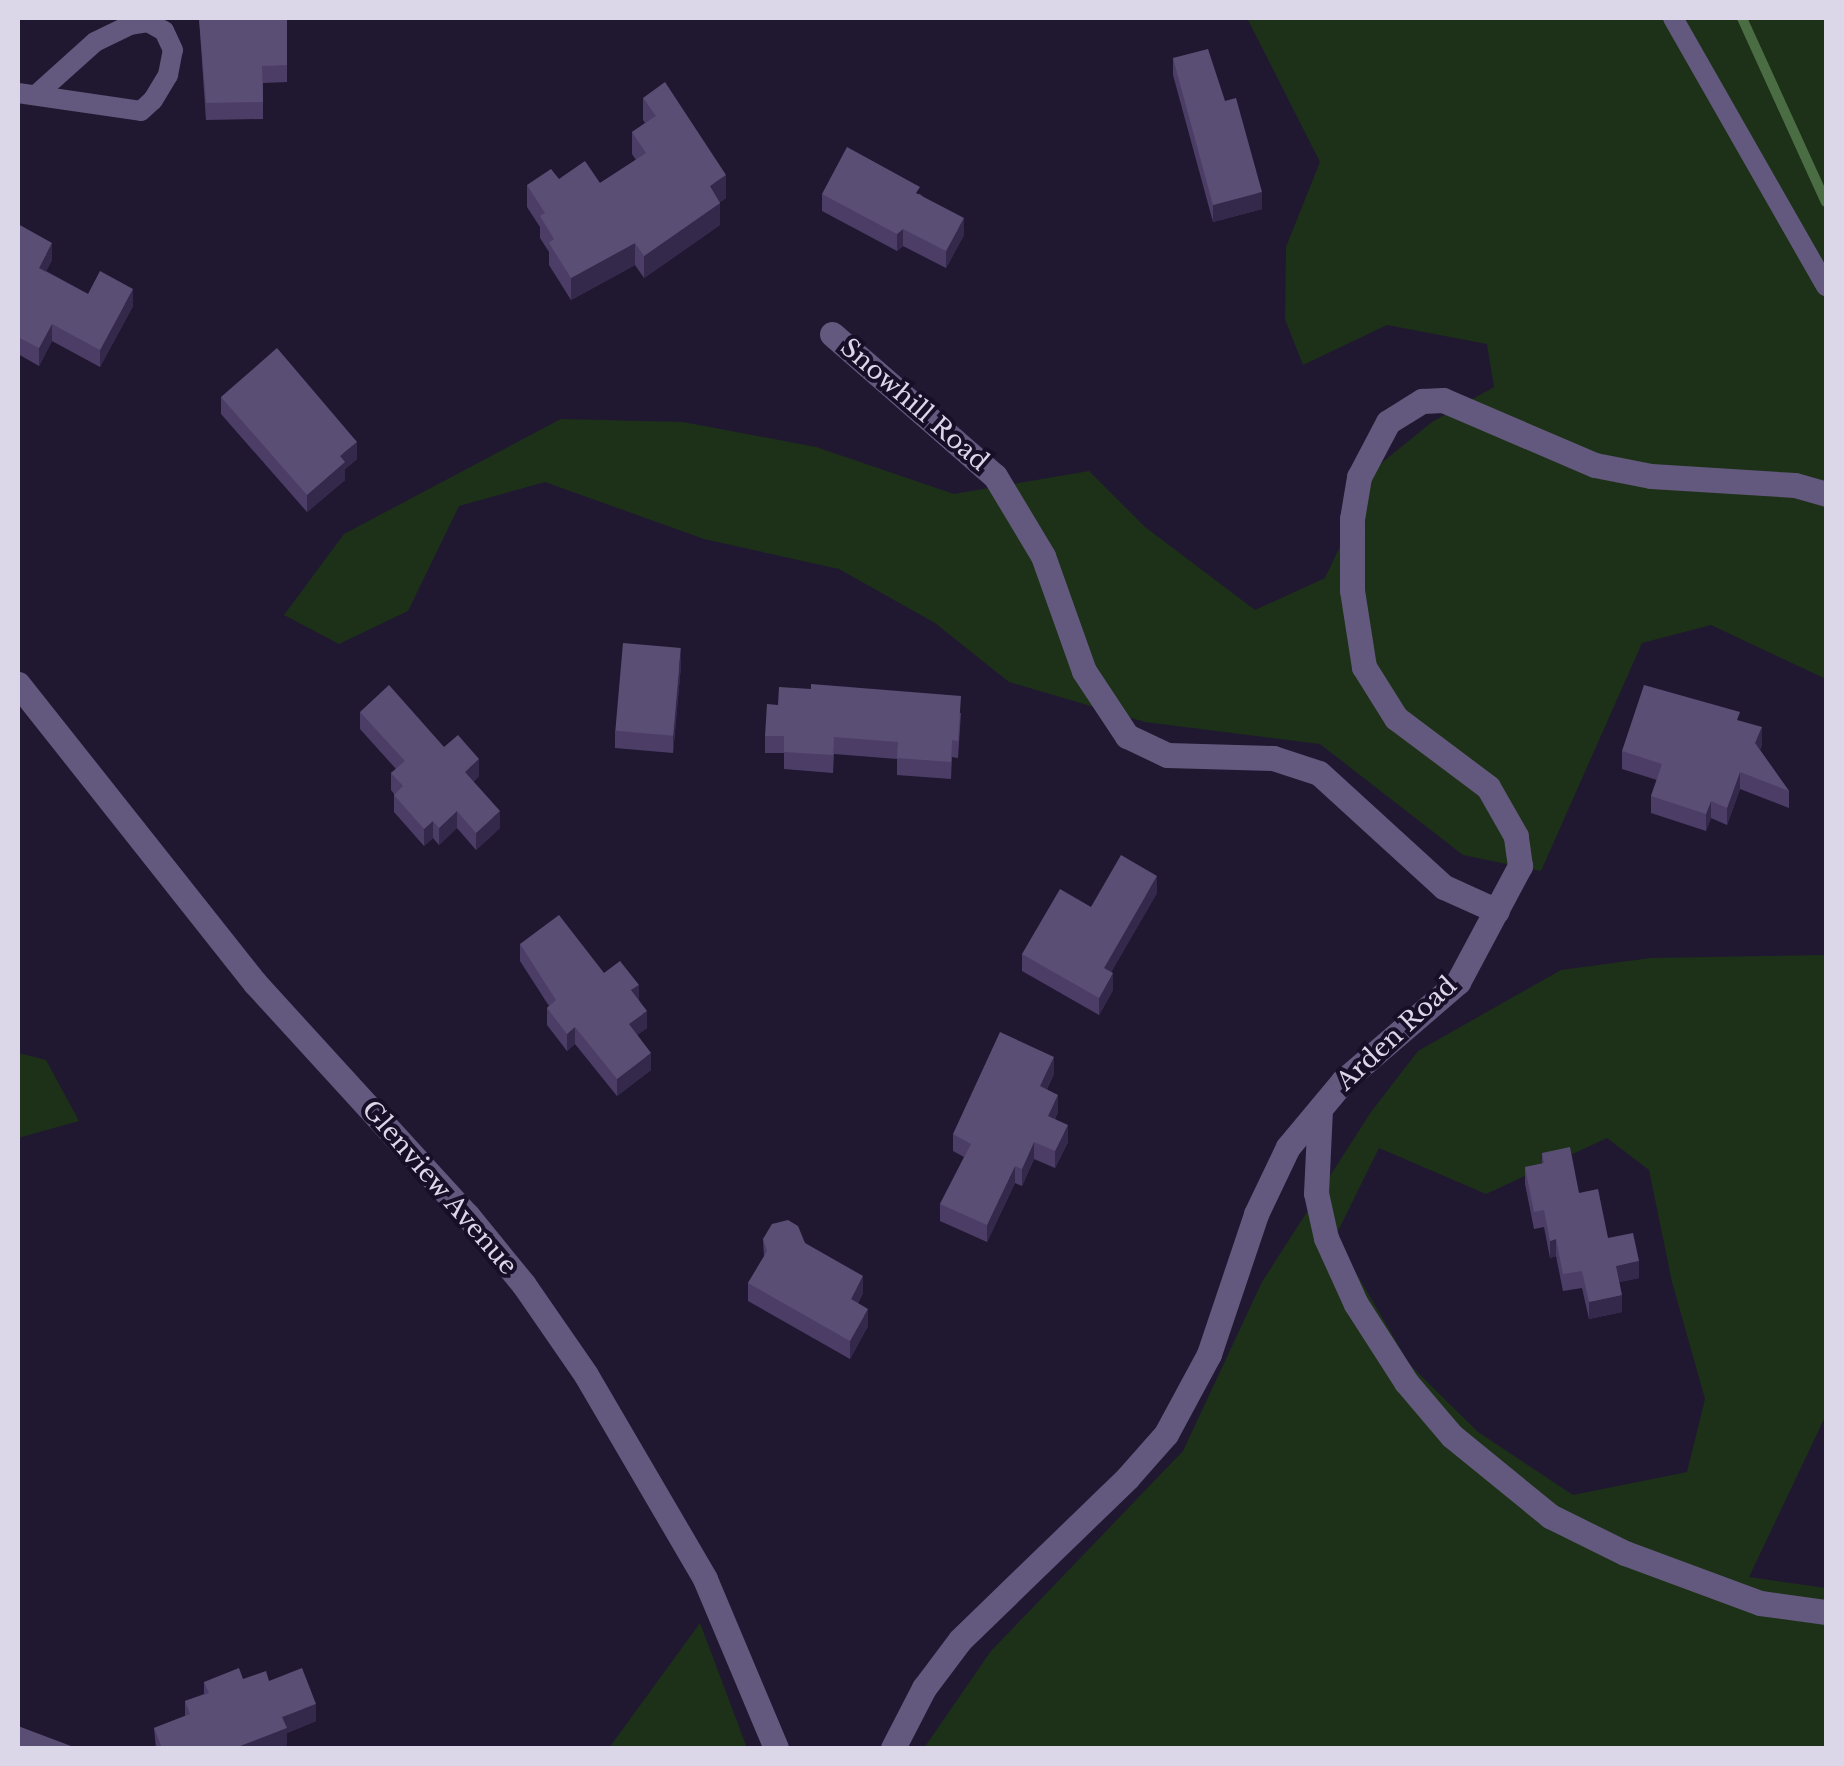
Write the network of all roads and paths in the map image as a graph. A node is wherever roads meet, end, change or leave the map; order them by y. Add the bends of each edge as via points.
1 (1673, 18) edge
2 (27, 94) edge
3 (1826, 286) edge
4 (832, 334) dead end
5 (1826, 494) edge
6 (18, 684) edge
7 (1497, 910) junction
8 (1320, 1108) junction
9 (1826, 1612) edge
10 (776, 1748) edge
11 (893, 1748) edge

1 - 3 lane
2 - 2 lane via 141,111 168,75 173,50 164,32 148,22 130,24
4 - 7 street, Snowhill Road via 994,476 1043,556 1084,671 1127,736 1167,755 1273,758 1319,773 1444,887
5 - 7 street, Arden Road via 1795,485 1652,476 1595,465 1444,400 1422,401 1388,422 1360,478 1352,519 1358,648 1372,685 1396,718 1499,802 1516,836 1520,866
6 - 10 street, Glenview Avenue via 255,982 524,1286 595,1388 705,1578
7 - 8 street, Arden Road via 1458,982
8 - 9 street via 1316,1193 1326,1238 1356,1304 1452,1436 1550,1516 1625,1553 1730,1594
8 - 11 street, Arden Road via 1269,1182 1208,1354 1166,1434 960,1640 924,1688

